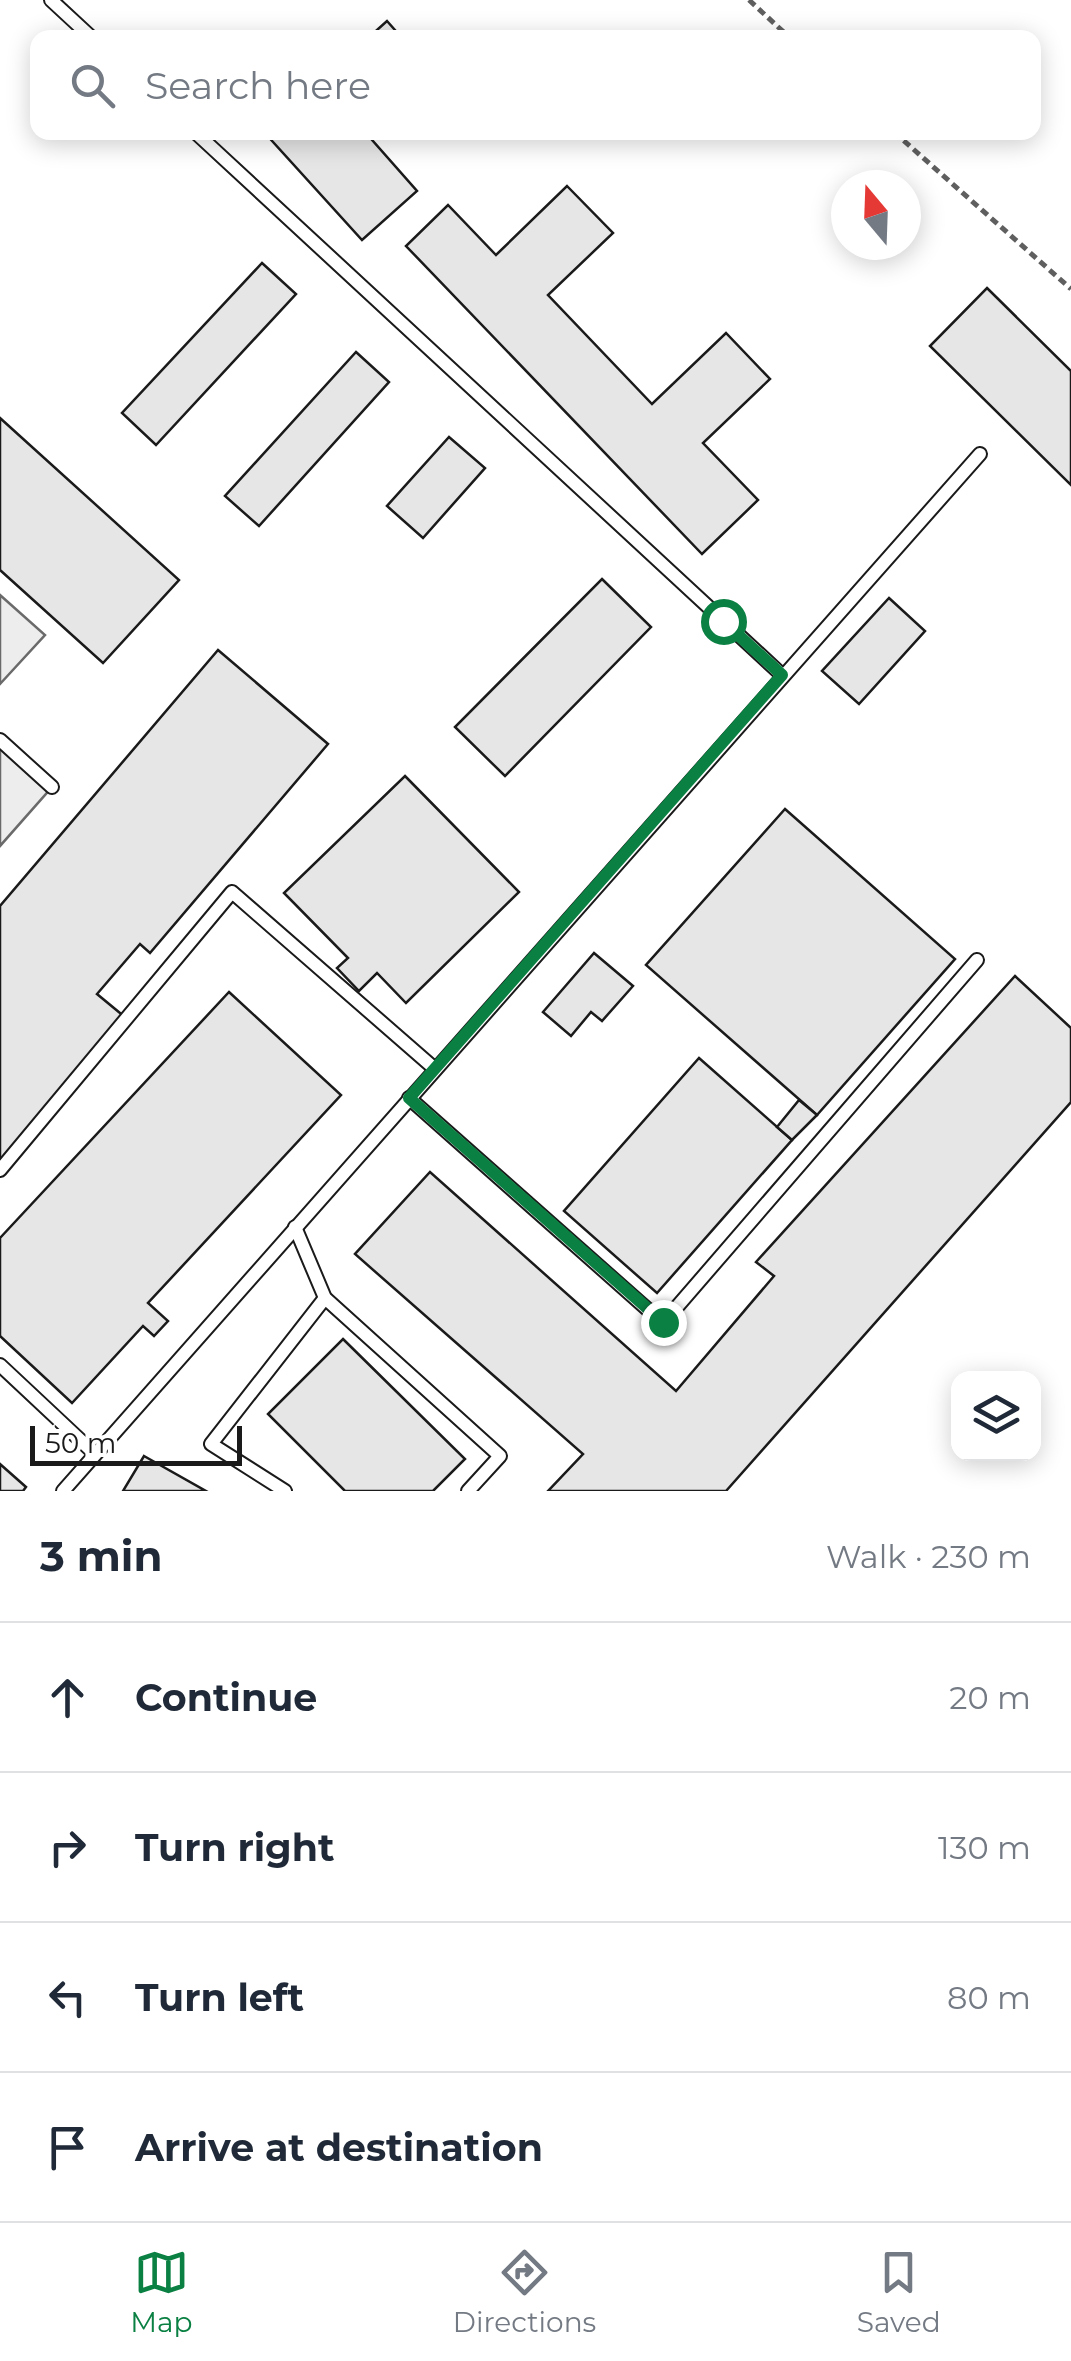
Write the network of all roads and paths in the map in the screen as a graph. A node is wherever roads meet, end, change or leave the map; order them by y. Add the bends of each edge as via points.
1 (52, 0) edge
2 (749, 0) edge
3 (84, 30) edge
4 (781, 30) edge
5 (204, 140) edge
6 (903, 140) edge
7 (1071, 289) edge
8 (980, 454) dead end
9 (782, 675) junction
10 (0, 740) edge
11 (52, 787) dead end
12 (978, 960) dead end
13 (435, 1069) junction
14 (409, 1098) junction
15 (0, 1170) edge
16 (295, 1227) junction
17 (325, 1298) junction
18 (0, 1365) edge
19 (95, 1454) junction
20 (63, 1491) edge
21 (285, 1491) edge
22 (468, 1491) edge

1 - 3 lane
2 - 4 path
5 - 9 lane
6 - 7 path
8 - 9 lane
9 - 13 lane
10 - 11 lane
12 - 14 lane via 663,1322
13 - 14 lane
13 - 15 lane via 232,892
14 - 16 lane
16 - 17 lane
16 - 19 lane
17 - 21 lane via 210,1444
17 - 22 lane via 500,1456
18 - 19 lane
19 - 20 lane

